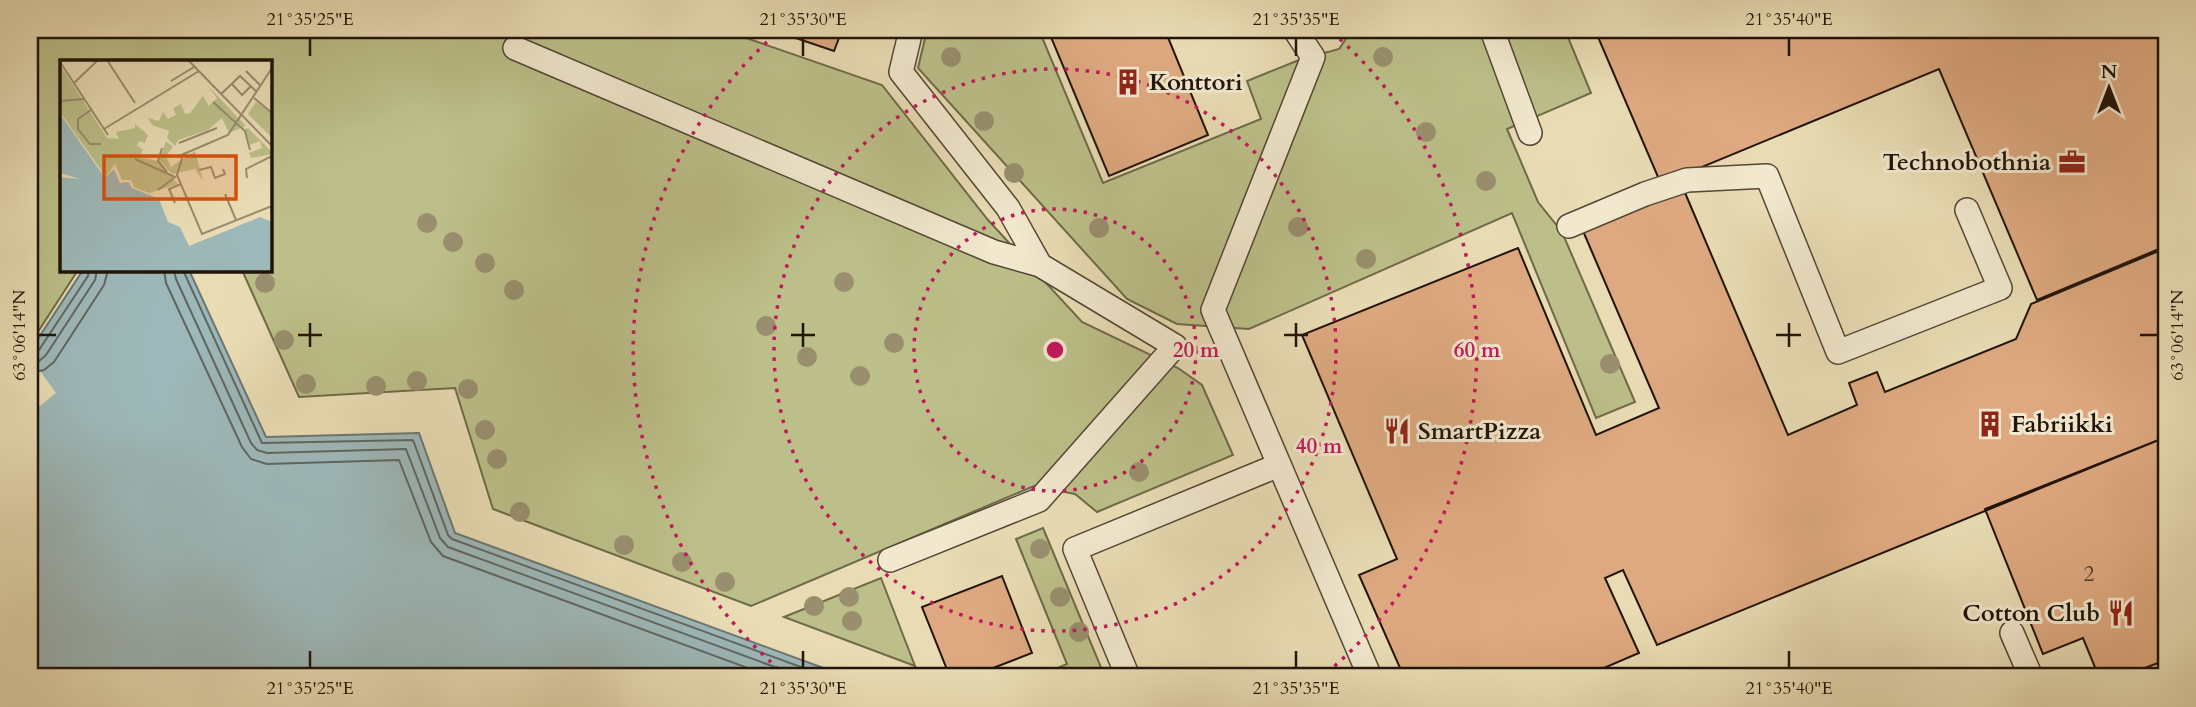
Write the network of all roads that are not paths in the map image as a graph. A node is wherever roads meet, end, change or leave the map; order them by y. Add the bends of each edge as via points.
1 (911, 30) edge
2 (1294, 30) edge
3 (1492, 30) edge
4 (515, 48) dead end
5 (1530, 133) dead end
6 (1967, 210) dead end
7 (1569, 226) dead end
8 (1040, 265) junction
9 (1279, 465) junction
10 (890, 560) dead end
11 (2012, 633) dead end
12 (1128, 677) edge
13 (1370, 677) edge
14 (2031, 677) edge

1 - 8 lane via 901,72 1008,208
2 - 9 lane via 1313,57 1213,310
3 - 5 lane
4 - 8 lane via 994,252
6 - 7 lane via 2000,288 1838,352 1767,176 1688,180
8 - 10 lane via 1175,346 1039,500
9 - 12 lane via 1075,548
9 - 13 lane
11 - 14 lane

